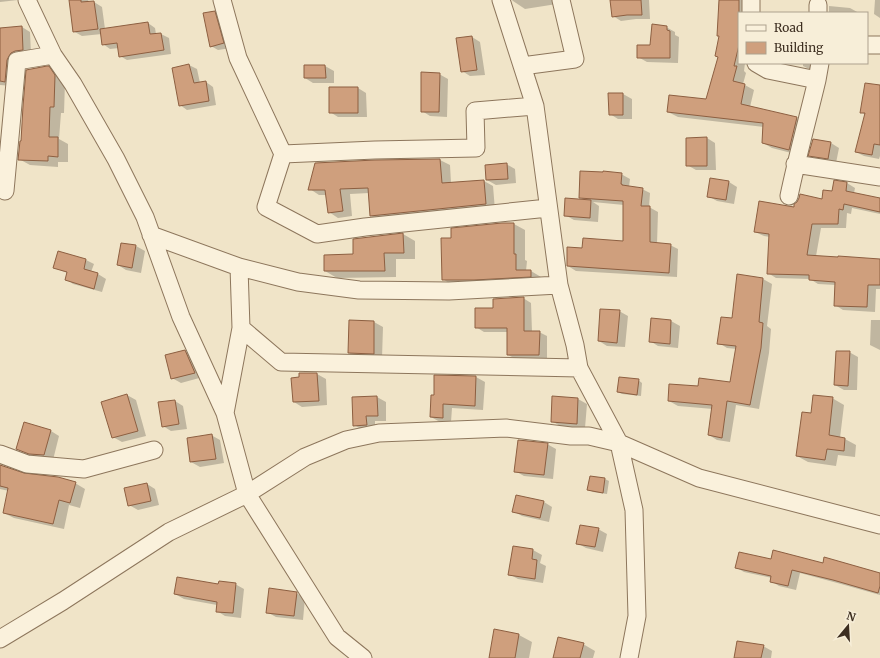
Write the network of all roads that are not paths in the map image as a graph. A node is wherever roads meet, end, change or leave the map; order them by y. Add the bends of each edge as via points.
1 (27, 0) edge
2 (222, 0) edge
3 (500, 0) edge
4 (561, 0) edge
5 (751, 0) edge
6 (751, 12) edge
7 (868, 45) edge
8 (880, 45) edge
9 (52, 55) junction
10 (758, 64) edge
11 (820, 64) edge
12 (522, 66) junction
13 (817, 80) junction
14 (535, 106) junction
15 (283, 154) junction
16 (795, 164) junction
17 (880, 177) edge
18 (5, 191) dead end
19 (788, 196) dead end
20 (548, 208) junction
21 (151, 234) junction
22 (239, 267) junction
23 (559, 285) junction
24 (241, 328) junction
25 (579, 368) junction
26 (225, 413) junction
27 (619, 442) junction
28 (154, 450) dead end
29 (0, 454) edge
30 (247, 494) junction
31 (880, 525) edge
32 (0, 639) edge
33 (363, 658) edge
34 (629, 658) edge

1 - 9 street
2 - 15 street via 238,58
3 - 12 street
4 - 12 street via 575,59
5 - 6 street
7 - 8 street
9 - 18 street via 17,61
9 - 21 street via 73,84 116,159
10 - 13 street via 768,70
11 - 13 street
12 - 14 street
13 - 16 street
14 - 15 street via 475,111 476,148
14 - 20 street
15 - 20 street via 266,207 317,234
16 - 17 street
16 - 19 street
20 - 23 street
21 - 22 street
21 - 26 street via 181,317
22 - 23 street via 298,282 359,290 449,291
22 - 24 street
23 - 25 street
24 - 25 street via 281,362
24 - 26 street
25 - 27 street
26 - 30 street
27 - 30 street via 589,436 506,428 379,433 346,440 305,457
27 - 31 street via 699,478
27 - 34 street via 634,510 636,616
28 - 29 street via 84,469 27,464
30 - 32 street via 169,532 63,602
30 - 33 street via 337,637

